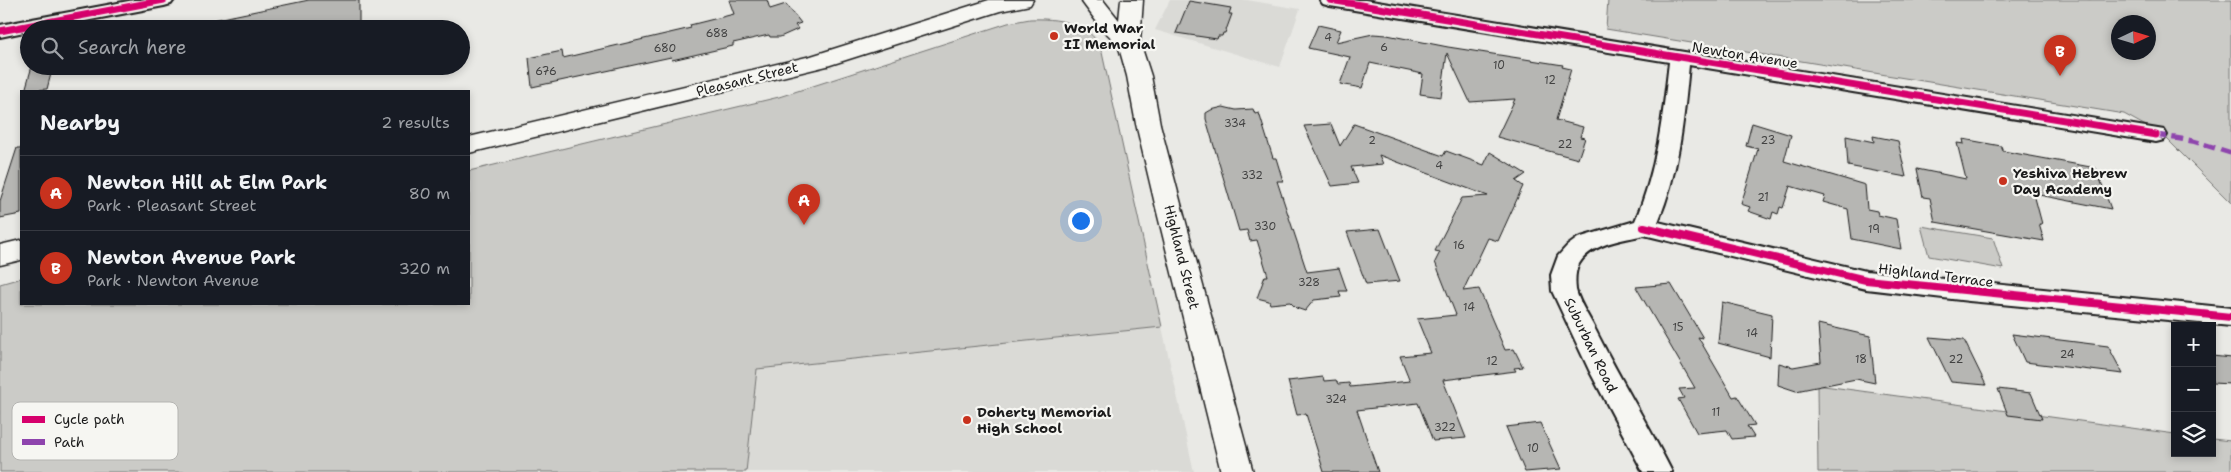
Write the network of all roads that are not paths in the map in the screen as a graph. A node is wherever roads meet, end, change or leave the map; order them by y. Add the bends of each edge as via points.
1 (164, 0) edge
2 (1022, 0) edge
3 (1115, 0) edge
4 (1132, 0) edge
5 (1330, 0) edge
6 (1088, 1) edge
7 (986, 4) edge
8 (1438, 9) edge
9 (58, 20) edge
10 (20, 27) edge
11 (0, 31) edge
12 (1129, 42) junction
13 (1680, 57) junction
14 (2156, 135) dead end
15 (470, 145) edge
16 (1644, 226) junction
17 (20, 250) edge
18 (0, 255) edge
19 (2231, 317) edge
20 (1237, 472) edge
21 (1658, 472) edge

1 - 9 street
2 - 7 main road, Pleasant Street
3 - 6 main road
4 - 12 main road, Highland Street
5 - 8 street, Newton Avenue
6 - 12 main road
7 - 15 main road, Pleasant Street via 819,61
8 - 13 street, Newton Avenue
10 - 11 street
12 - 20 main road, Highland Street
13 - 14 street, Newton Avenue
13 - 16 street via 1674,116 1661,187
16 - 19 street, Highland Terrace via 1866,280
16 - 21 street, Suburban Road via 1573,252 1566,259 1562,279 1564,291 1602,370
17 - 18 main road

